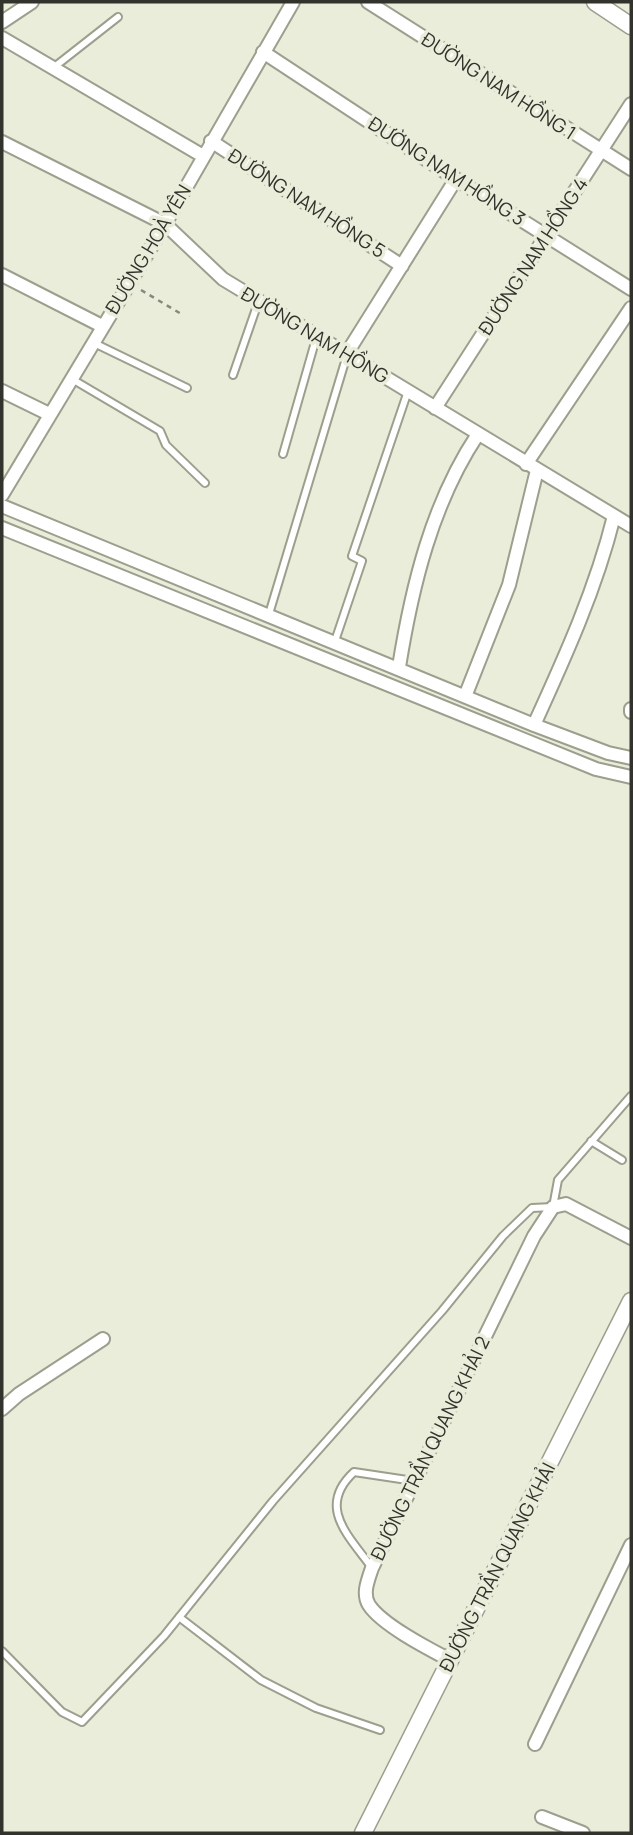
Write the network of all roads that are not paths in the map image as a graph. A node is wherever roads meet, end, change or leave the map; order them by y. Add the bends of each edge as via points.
1 (32, 2) edge
2 (293, 2) edge
3 (368, 2) edge
4 (595, 2) edge
5 (118, 17) dead end
6 (2, 22) edge
7 (631, 26) edge
8 (2, 38) edge
9 (263, 52) junction
10 (53, 68) junction
11 (631, 104) edge
12 (211, 141) junction
13 (2, 142) edge
14 (602, 151) junction
15 (203, 156) junction
16 (631, 169) edge
17 (456, 179) junction
18 (165, 224) junction
19 (547, 235) junction
20 (402, 265) junction
21 (2, 275) edge
22 (631, 289) edge
23 (258, 300) junction
24 (631, 308) edge
25 (102, 327) junction
26 (317, 335) junction
27 (94, 343) junction
28 (347, 354) junction
29 (233, 375) dead end
30 (72, 379) junction
31 (187, 388) dead end
32 (2, 391) edge
33 (408, 391) junction
34 (435, 408) junction
35 (49, 414) junction
36 (478, 434) junction
37 (283, 454) dead end
38 (532, 467) junction
39 (205, 483) dead end
40 (2, 495) edge
41 (2, 506) edge
42 (614, 516) junction
43 (631, 526) edge
44 (2, 528) edge
45 (269, 614) junction
46 (335, 641) junction
47 (399, 667) junction
48 (466, 695) junction
49 (534, 725) junction
50 (631, 758) edge
51 (631, 777) edge
52 (631, 1096) edge
53 (591, 1141) junction
54 (622, 1160) dead end
55 (553, 1207) junction
56 (631, 1238) edge
57 (631, 1301) edge
58 (103, 1339) dead end
59 (2, 1409) edge
60 (414, 1481) junction
61 (631, 1545) edge
62 (372, 1568) junction
63 (179, 1617) junction
64 (2, 1651) edge
65 (450, 1660) junction
66 (380, 1730) dead end
67 (535, 1744) dead end
68 (542, 1816) dead end
69 (363, 1833) edge
70 (583, 1833) edge

1 - 6 street
2 - 9 street, ĐƯỜNG HOÀ YÊN
3 - 14 street, ĐƯỜNG NAM HỒNG 1
4 - 7 main road
5 - 10 lane
8 - 10 street
9 - 12 street, ĐƯỜNG HOÀ YÊN
9 - 17 street, ĐƯỜNG NAM HỒNG 3
10 - 15 street
11 - 14 street, ĐƯỜNG NAM HỒNG 4
12 - 15 street, ĐƯỜNG HOÀ YÊN
12 - 20 street, ĐƯỜNG NAM HỒNG 5
13 - 18 street, ĐƯỜNG NAM HỒNG
14 - 16 street, ĐƯỜNG NAM HỒNG 1
14 - 19 street, ĐƯỜNG NAM HỒNG 4
15 - 18 street, ĐƯỜNG HOÀ YÊN
17 - 19 street, ĐƯỜNG NAM HỒNG 3
17 - 20 street
18 - 23 street, ĐƯỜNG NAM HỒNG via 223,279
18 - 25 street, ĐƯỜNG HOÀ YÊN
19 - 22 street, ĐƯỜNG NAM HỒNG 3
19 - 34 street, ĐƯỜNG NAM HỒNG 4
20 - 28 street
21 - 25 street
23 - 26 street, ĐƯỜNG NAM HỒNG
23 - 29 lane
24 - 38 street
25 - 27 street, ĐƯỜNG HOÀ YÊN
26 - 28 street, ĐƯỜNG NAM HỒNG
26 - 37 lane
27 - 30 street, ĐƯỜNG HOÀ YÊN
27 - 31 lane
28 - 33 street, ĐƯỜNG NAM HỒNG
28 - 45 lane
30 - 35 street, ĐƯỜNG HOÀ YÊN
30 - 39 lane via 160,430 166,445
32 - 35 street
33 - 34 street, ĐƯỜNG NAM HỒNG
33 - 46 lane via 352,556 362,561
34 - 36 street, ĐƯỜNG NAM HỒNG
35 - 40 street, ĐƯỜNG HOÀ YÊN
36 - 38 street, ĐƯỜNG NAM HỒNG
36 - 47 street via 431,531
38 - 42 street, ĐƯỜNG NAM HỒNG
38 - 48 street via 509,585
41 - 45 street
42 - 43 street, ĐƯỜNG NAM HỒNG
42 - 49 street via 585,607
44 - 51 street via 587,765
45 - 46 street
46 - 47 street
47 - 48 street
48 - 49 street
49 - 50 street
52 - 53 lane
53 - 54 lane
53 - 55 lane via 558,1180
55 - 56 street via 566,1204
55 - 60 street, ĐƯỜNG TRẦN QUANG KHẢI 2 via 534,1236
55 - 63 lane via 532,1208 503,1236
57 - 65 main road, ĐƯỜNG TRẦN QUANG KHẢI
58 - 59 street
60 - 62 street, ĐƯỜNG TRẦN QUANG KHẢI 2
60 - 62 lane via 354,1472 337,1494 337,1517
61 - 67 street
62 - 65 street, ĐƯỜNG TRẦN QUANG KHẢI 2 via 365,1591 369,1604 384,1619
63 - 64 lane via 82,1721 62,1712
63 - 66 lane via 261,1680 316,1708
65 - 69 main road, ĐƯỜNG TRẦN QUANG KHẢI
68 - 70 street

